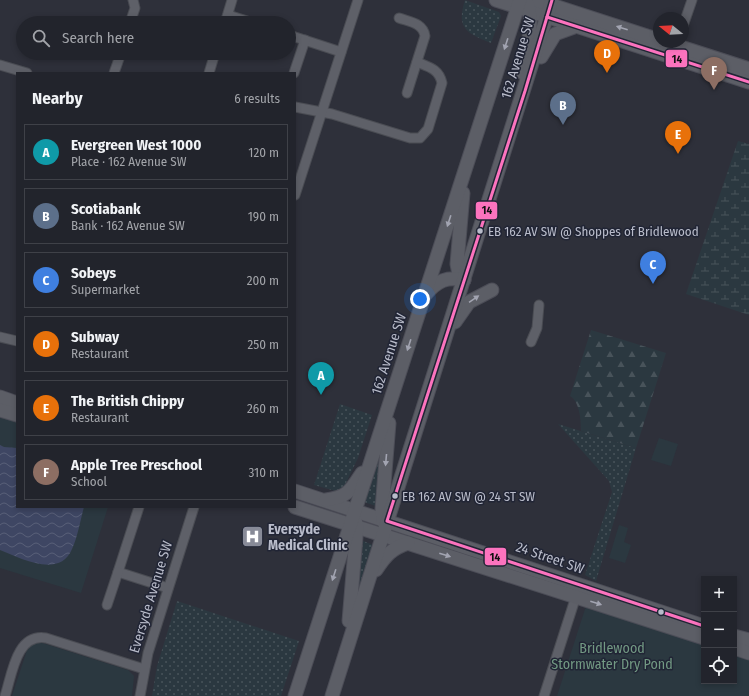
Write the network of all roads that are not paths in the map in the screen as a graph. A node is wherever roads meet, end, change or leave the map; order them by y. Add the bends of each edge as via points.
1 (133, 0) edge
2 (232, 0) edge
3 (358, 0) edge
4 (496, 0) edge
5 (692, 0) edge
6 (536, 4) edge
7 (688, 12) edge
8 (132, 16) edge
9 (227, 16) edge
10 (399, 18) dead end
11 (578, 26) junction
12 (296, 37) edge
13 (653, 38) edge
14 (305, 40) junction
15 (653, 43) edge
16 (675, 48) edge
17 (676, 48) edge
18 (341, 52) junction
19 (119, 60) edge
20 (213, 60) edge
21 (418, 62) junction
22 (0, 65) edge
23 (749, 69) edge
24 (24, 72) edge
25 (114, 72) edge
26 (209, 72) edge
27 (294, 72) edge
28 (749, 82) edge
29 (525, 91) junction
30 (407, 94) dead end
31 (296, 107) edge
32 (518, 111) junction
33 (322, 112) junction
34 (465, 169) junction
35 (296, 192) edge
36 (464, 280) junction
37 (492, 290) dead end
38 (424, 297) junction
39 (539, 305) dead end
40 (0, 337) edge
41 (445, 338) junction
42 (16, 341) edge
43 (531, 342) dead end
44 (393, 393) junction
45 (0, 397) edge
46 (16, 403) edge
47 (0, 410) edge
48 (16, 415) edge
49 (374, 454) junction
50 (296, 491) edge
51 (326, 500) junction
52 (296, 507) edge
53 (139, 508) edge
54 (194, 508) edge
55 (352, 517) junction
56 (385, 527) junction
57 (408, 543) junction
58 (118, 572) junction
59 (366, 586) junction
60 (168, 588) junction
61 (577, 591) junction
62 (107, 605) dead end
63 (701, 625) edge
64 (701, 637) edge
65 (737, 637) edge
66 (749, 640) edge
67 (737, 649) edge
68 (345, 651) junction
69 (749, 653) edge
70 (144, 669) junction
71 (5, 696) edge
72 (140, 696) edge
73 (295, 696) edge
74 (332, 696) edge
75 (544, 696) edge

1 - 8 street via 135,8
2 - 9 street
3 - 18 street
4 - 6 main road
5 - 7 street
6 - 11 main road
13 -> 6 main road
6 - 29 main road, 162 Avenue SW
6 - 32 main road
6 -> 34 main road, 162 Avenue SW
10 - 21 street via 418,24 424,32 425,39
11 - 15 main road
11 - 29 main road via 557,32 553,36
12 - 14 street
14 - 18 street
14 - 27 street
16 - 28 main road
17 - 23 main road
18 - 33 street
19 - 25 street
20 - 26 street
21 - 30 street
21 - 33 street via 436,71 442,83 428,130 420,138 410,138
22 - 24 street
29 - 32 main road, 162 Avenue SW
31 - 33 street
32 - 36 main road, 162 Avenue SW
33 - 35 street
34 - 36 main road via 457,264 459,274
34 -> 38 main road, 162 Avenue SW
36 - 38 main road via 454,277 441,280
36 - 41 main road, 162 Avenue SW
41 -> 37 main road via 469,302
38 -> 44 main road, 162 Avenue SW
39 - 43 street via 537,328
40 - 42 street
41 - 56 main road, 162 Avenue SW
44 - 49 main road, 162 Avenue SW
44 -> 56 main road
45 - 46 main road
47 - 48 main road
49 - 51 main road via 350,491 340,498
49 - 55 main road, 162 Avenue SW
50 - 51 main road, 24 Street SW
51 - 55 main road, 24 Street SW
52 - 55 main road, 24 Street SW
53 - 58 street
54 - 60 street, Eversyde Avenue SW
55 - 56 main road, 24 Street SW
55 - 68 main road
55 -> 73 main road, 162 Avenue SW
56 - 57 main road, 24 Street SW
56 - 59 main road, 162 Avenue SW
56 - 61 main road, 24 Street SW
57 - 59 main road via 386,555
57 -> 61 main road, 24 Street SW
58 - 60 street
58 - 62 street
59 - 68 main road, 162 Avenue SW
60 - 70 street, Eversyde Avenue SW
61 - 63 main road, 24 Street SW
61 -> 64 main road, 24 Street SW
61 - 75 street
65 - 66 main road
67 - 69 main road
68 - 74 main road, 162 Avenue SW
70 - 71 street via 46,638 34,638 21,648
70 - 72 street, Eversyde Avenue SW

